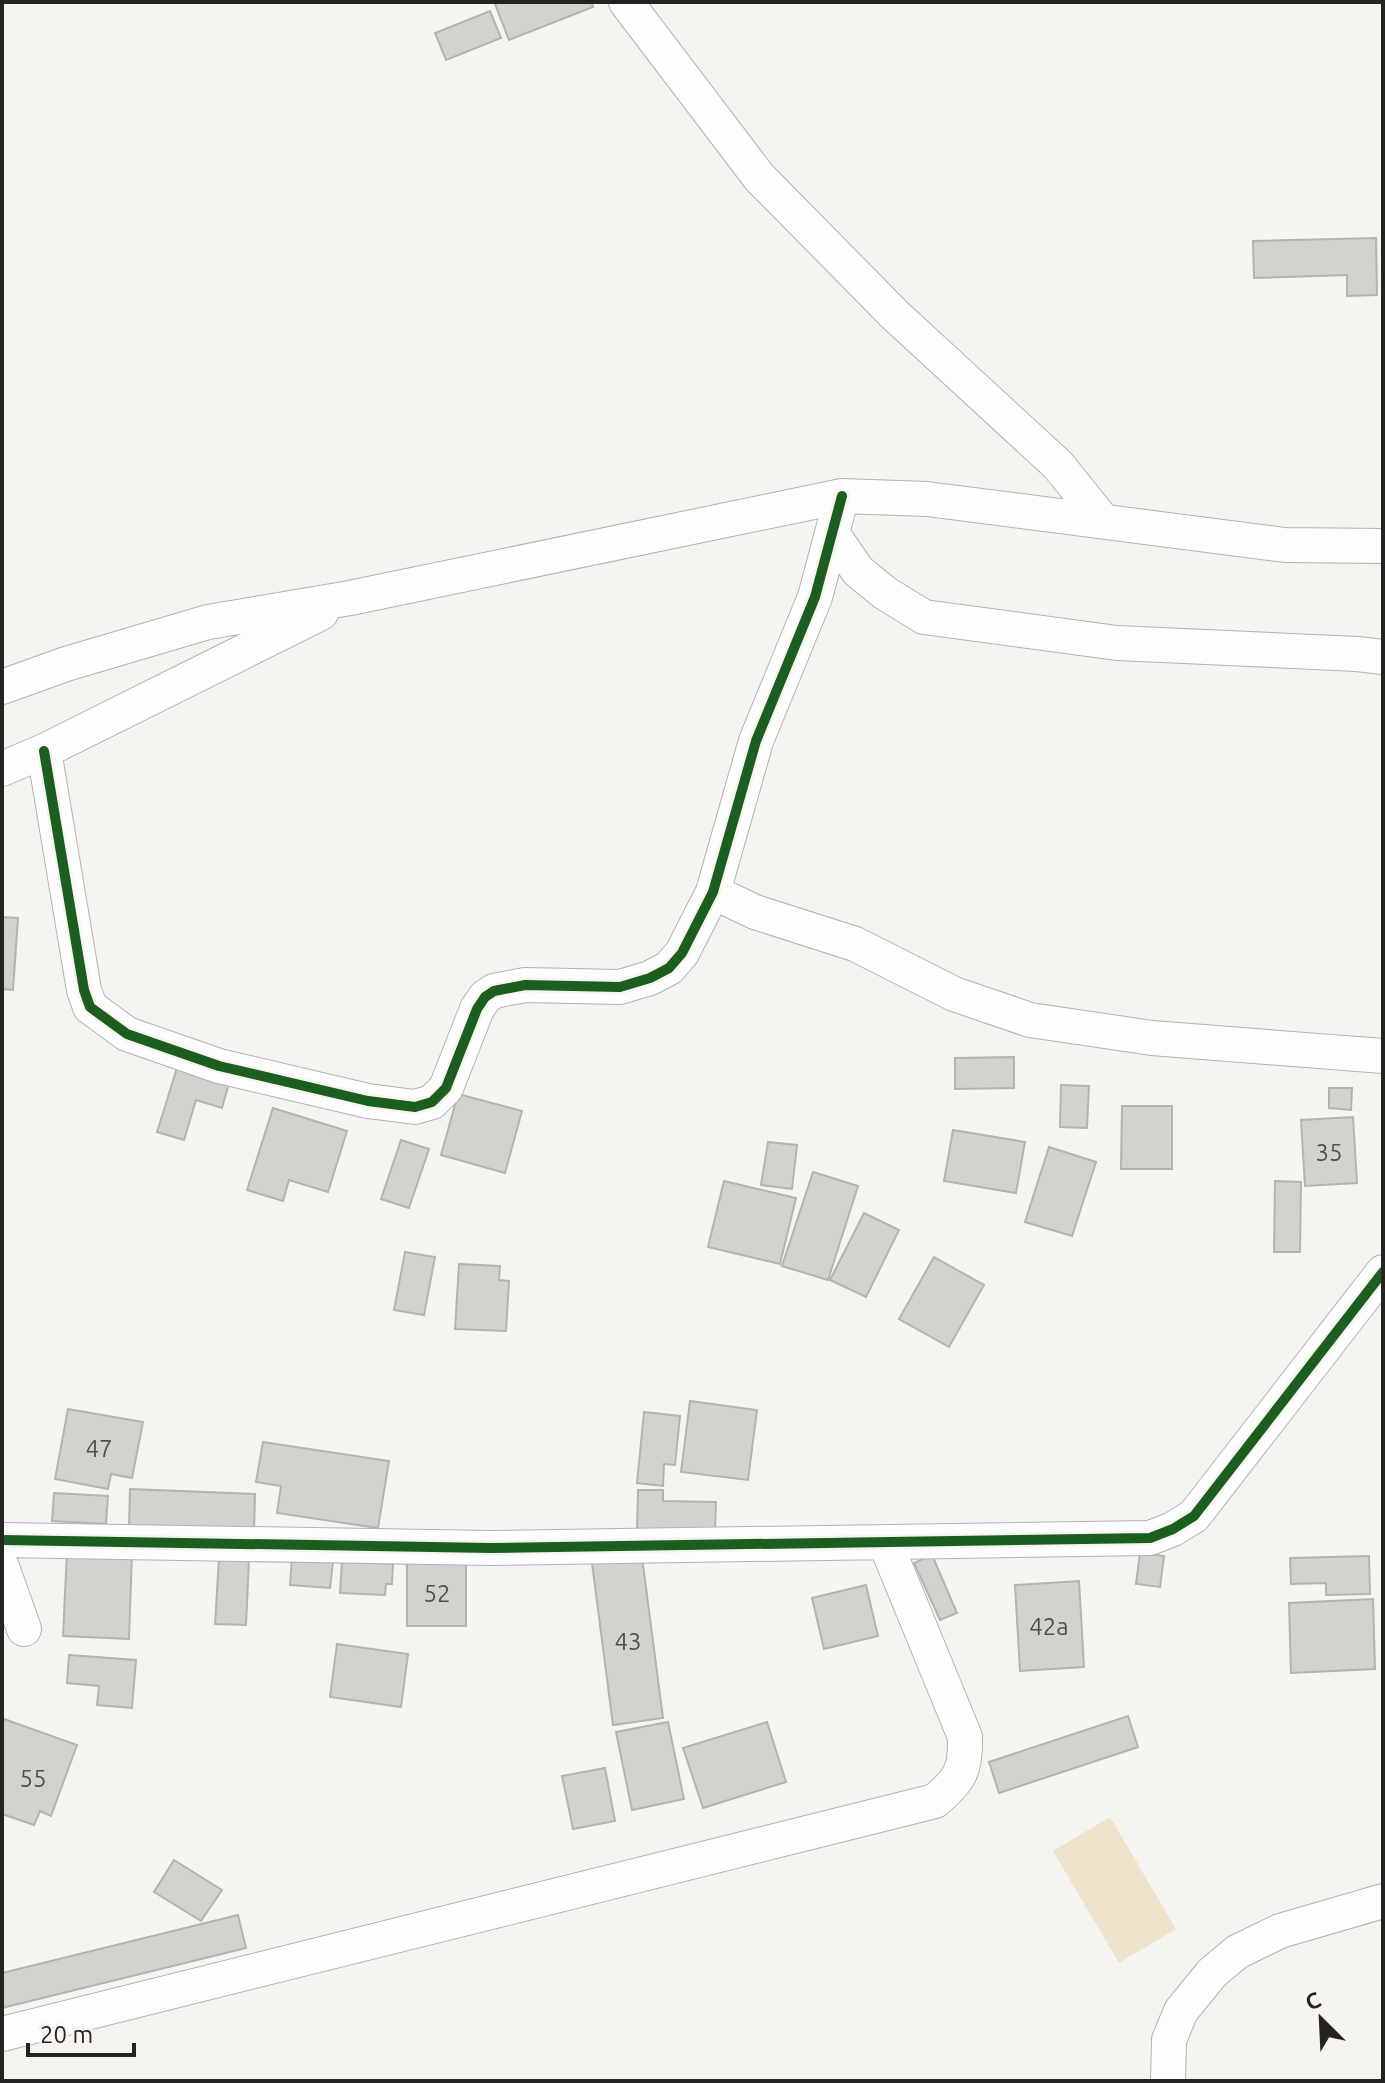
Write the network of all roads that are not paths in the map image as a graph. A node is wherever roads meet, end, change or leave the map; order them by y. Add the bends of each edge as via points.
1 (626, 2) edge
2 (842, 496) junction
3 (1103, 521) junction
4 (832, 533) junction
5 (1383, 546) edge
6 (350, 598) junction
7 (1383, 657) edge
8 (2, 687) edge
9 (44, 751) junction
10 (2, 769) edge
11 (713, 892) junction
12 (1383, 1056) edge
13 (1383, 1272) edge
14 (2, 1540) edge
15 (885, 1542) junction
16 (2, 1567) edge
17 (24, 1629) dead end
18 (1383, 1901) edge
19 (2, 2034) edge
20 (1168, 2081) edge

1 - 3 street via 759,177 895,315 1058,465
2 - 3 street via 927,499
2 - 4 street
2 - 6 street
3 - 5 street via 1285,545
4 - 7 street via 858,571 924,617 1117,643
4 - 11 street via 815,597 756,741
6 - 8 street via 208,622
6 - 9 street
9 - 10 street
9 - 11 street via 90,1007 127,1034 219,1066 368,1101 415,1107 432,1102 446,1088 477,1009 494,991 525,985 620,987 669,968
11 - 12 street via 755,912 855,944 954,994 1030,1020 1152,1038
13 - 15 street via 1194,1516 1173,1529 1150,1538
14 - 15 street via 491,1548
15 - 19 street via 965,1737 966,1762 952,1787 935,1801
16 - 17 street
18 - 20 street via 1280,1931 1237,1952 1181,2011 1169,2040

